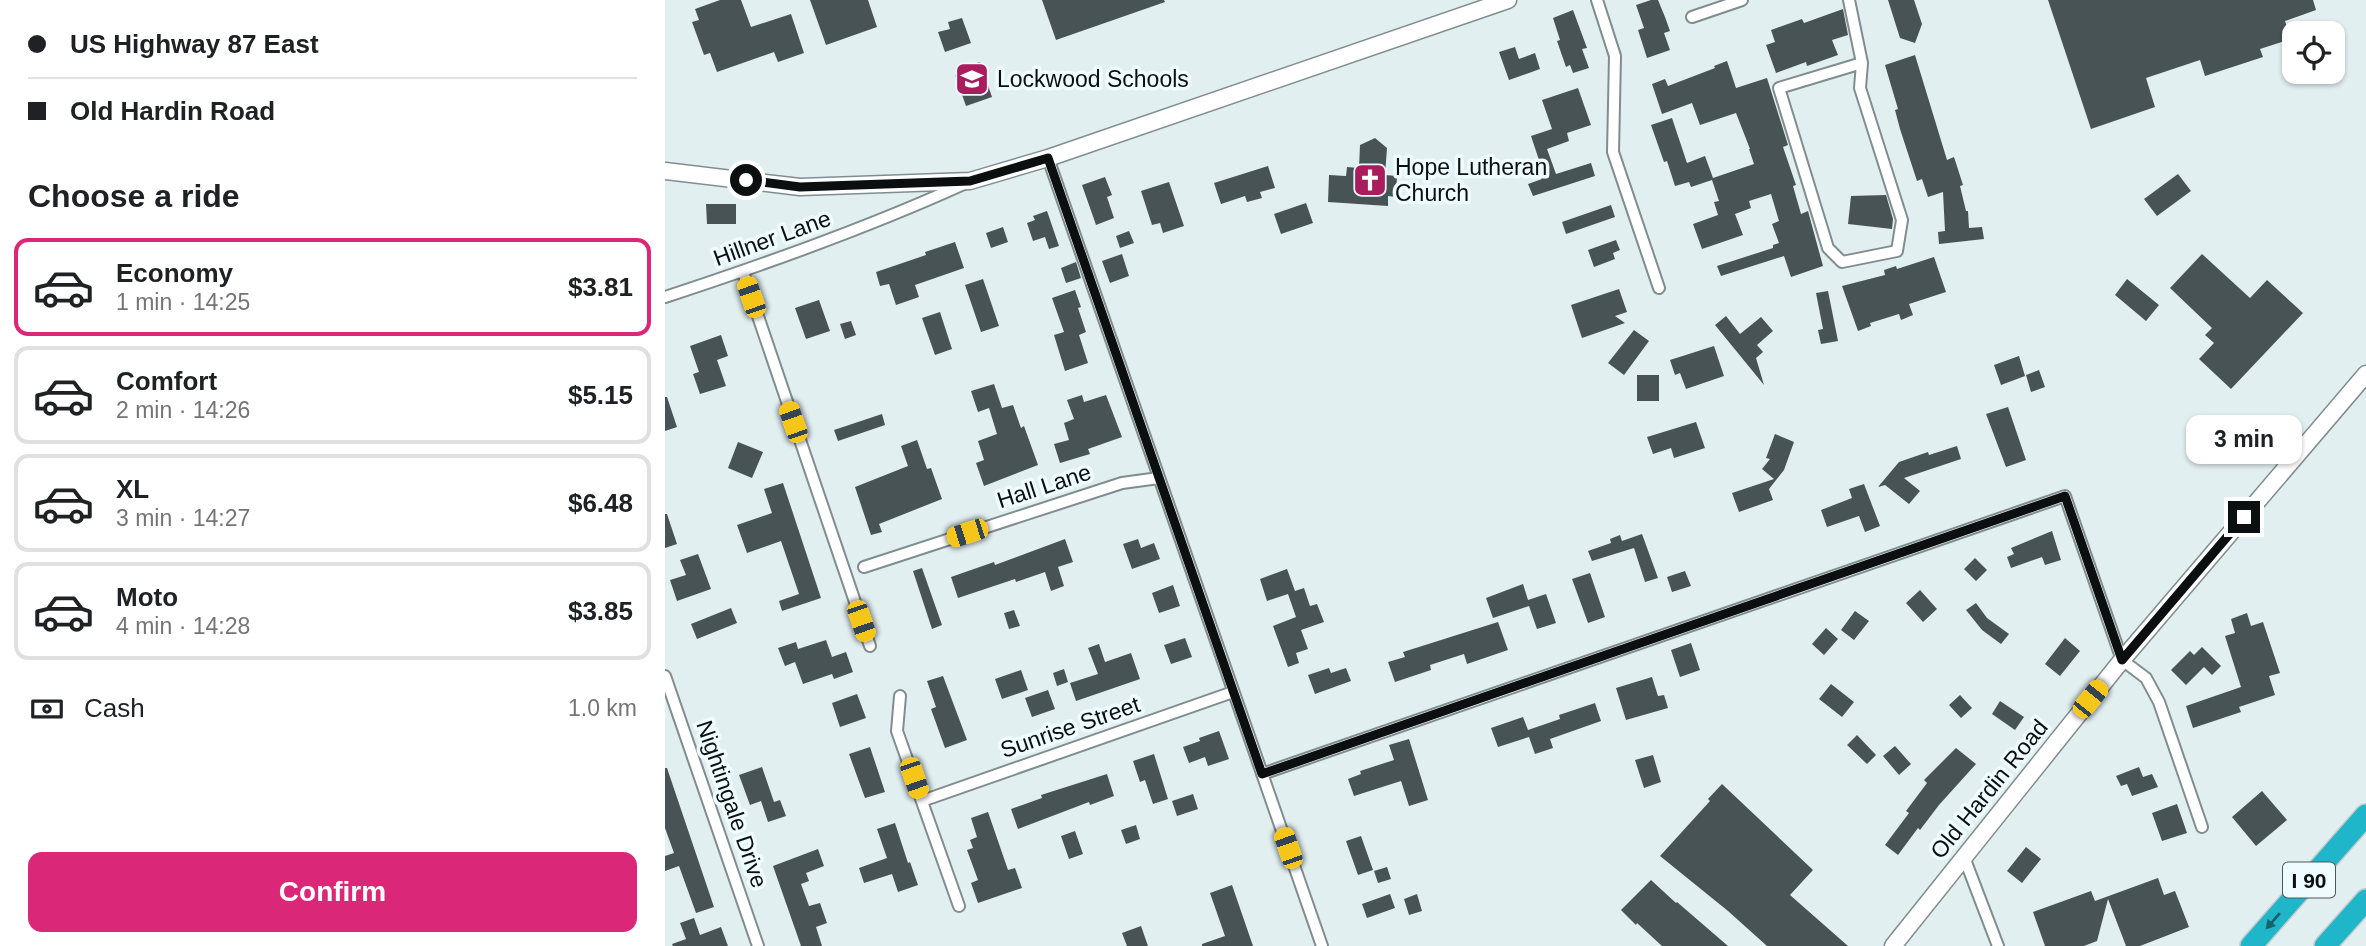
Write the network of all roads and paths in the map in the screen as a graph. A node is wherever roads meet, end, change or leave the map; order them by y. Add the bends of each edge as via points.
1 (1508, 0) edge
2 (1597, 0) edge
3 (1742, 0) edge
4 (1849, 0) edge
5 (1692, 18) dead end
6 (1862, 63) junction
7 (1048, 158) junction
8 (665, 171) edge
9 (970, 181) junction
10 (743, 272) junction
11 (1659, 288) dead end
12 (665, 297) edge
13 (2366, 374) edge
14 (1159, 478) junction
15 (864, 567) dead end
16 (870, 646) dead end
17 (2122, 660) junction
18 (665, 676) edge
19 (1233, 692) junction
20 (900, 696) dead end
21 (1262, 774) junction
22 (922, 801) junction
23 (2366, 815) edge
24 (2201, 827) dead end
25 (1964, 857) junction
26 (2366, 900) edge
27 (959, 906) dead end
28 (758, 946) edge
29 (1322, 946) edge
30 (1893, 946) edge
31 (1998, 946) edge
32 (2251, 946) edge
33 (2325, 946) edge

1 - 7 street
2 - 11 street via 1615,56 1613,152
3 - 5 street
4 - 6 street
6 - 6 street via 1860,88 1902,220 1897,251 1842,262 1828,248 1779,88
7 - 9 street
7 - 14 street
8 - 9 street via 800,187
9 - 10 street, Hillner Lane
10 - 12 street, Hillner Lane
10 - 16 street
13 - 17 street, Old Hardin Road
14 - 15 street, Hall Lane via 1122,483
14 - 19 street
17 - 21 street via 2065,496
17 - 24 street via 2146,678 2159,702
17 - 25 street, Old Hardin Road
18 - 28 street, Nightingale Drive
19 - 21 street
19 - 22 street, Sunrise Street
20 - 22 street via 897,731
21 - 29 street
22 - 27 street
23 -> 32 highway, I 90
25 - 30 street, Old Hardin Road
25 - 31 street
26 - 33 highway, I 90

